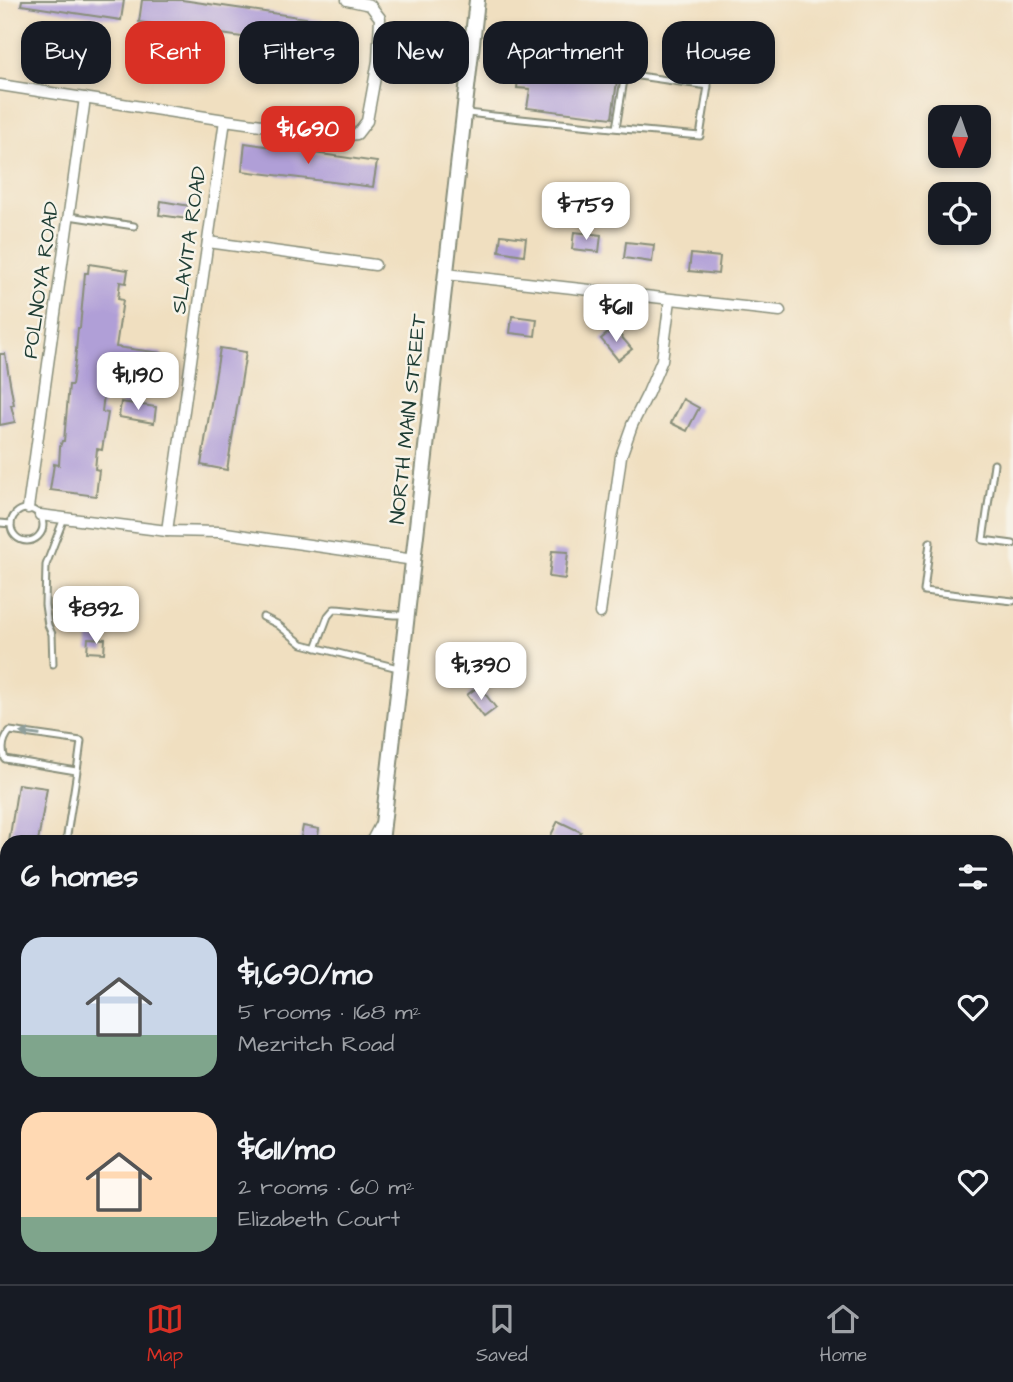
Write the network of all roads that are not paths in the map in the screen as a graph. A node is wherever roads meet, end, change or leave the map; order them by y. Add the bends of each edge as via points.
1 (347, 0) edge
2 (477, 0) edge
3 (0, 85) edge
4 (85, 98) junction
5 (464, 113) junction
6 (225, 120) junction
7 (617, 128) junction
8 (69, 216) junction
9 (134, 226) dead end
10 (208, 242) junction
11 (375, 265) dead end
12 (446, 274) junction
13 (670, 300) junction
14 (780, 311) dead end
15 (994, 464) dead end
16 (28, 508) junction
17 (40, 515) junction
18 (64, 518) junction
19 (0, 523) edge
20 (11, 524) junction
21 (167, 531) junction
22 (930, 542) dead end
23 (1013, 544) edge
24 (414, 560) junction
25 (1013, 601) edge
26 (600, 613) dead end
27 (408, 615) junction
28 (262, 617) dead end
29 (316, 648) junction
30 (53, 664) dead end
31 (401, 669) junction
32 (76, 771) junction
33 (385, 815) junction
34 (67, 835) edge
35 (375, 835) edge
36 (383, 835) edge

1 - 6 street via 370,5 380,18 367,121 357,134 342,136
2 - 5 main road, NORTH MAIN STREET
3 - 4 street
4 - 6 street
4 - 8 street, POLNOYA ROAD
5 - 7 lane
5 - 12 main road, NORTH MAIN STREET
6 - 10 street, SLAVITA ROAD
7 - 7 lane via 700,136 708,86 625,74
8 - 9 lane
8 - 16 street, POLNOYA ROAD
10 - 11 street
10 - 21 street, SLAVITA ROAD
12 - 13 street
12 - 24 main road, NORTH MAIN STREET
13 - 14 street
13 - 26 street via 662,360 621,456
15 - 23 lane via 983,540
16 - 17 lane
16 - 20 lane via 15,514
17 - 18 street
17 - 20 lane via 44,526 34,540 18,538
18 - 21 street
18 - 30 lane via 46,565 45,605
19 - 20 lane
21 - 24 street via 219,532
22 - 25 lane via 924,590
24 - 27 main road, NORTH MAIN STREET
27 - 29 lane via 334,609
27 - 31 main road, NORTH MAIN STREET
28 - 29 lane via 302,644
29 - 31 lane
31 - 33 main road, NORTH MAIN STREET
32 -> 32 lane via 81,741 10,731 4,738 5,759
32 - 34 lane
33 - 35 street
33 - 36 main road, NORTH MAIN STREET

